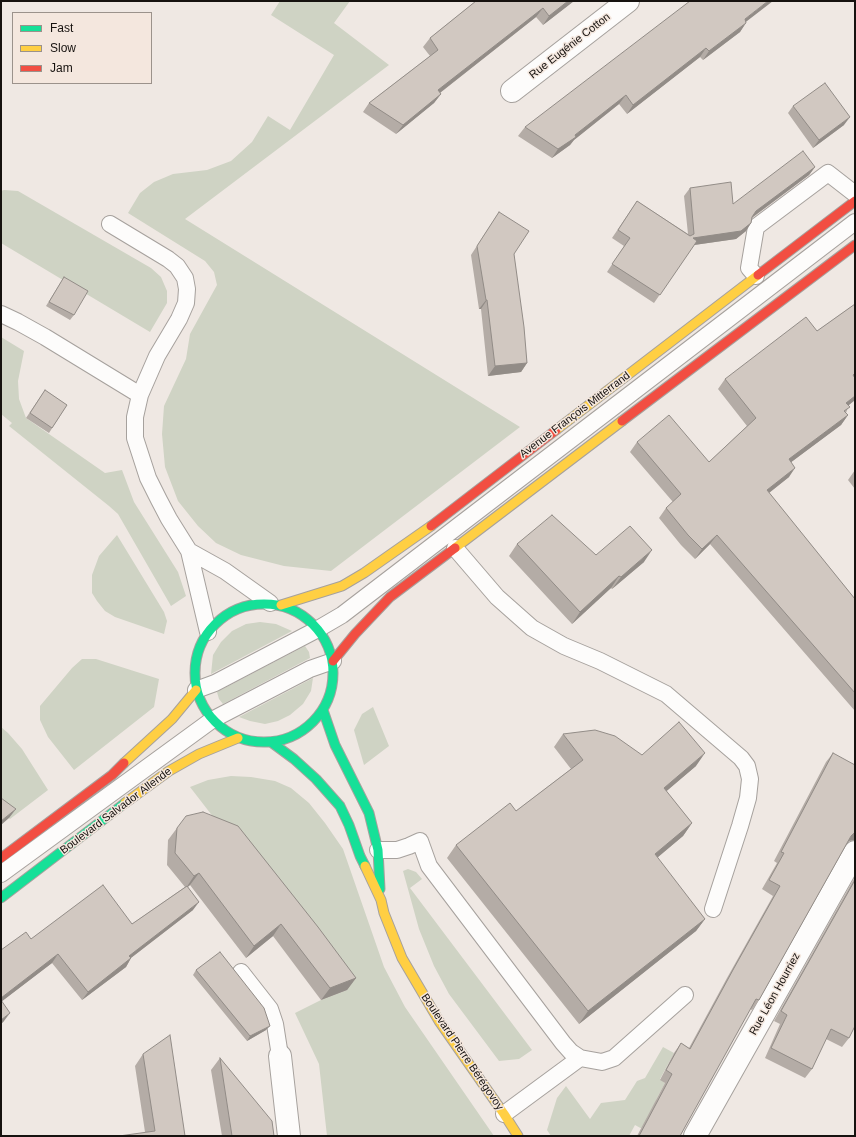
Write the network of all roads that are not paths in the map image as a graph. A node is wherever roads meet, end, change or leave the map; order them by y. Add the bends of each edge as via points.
1 (628, 1) edge
2 (512, 91) dead end
3 (855, 194) edge
4 (855, 201) edge
5 (855, 222) edge
6 (110, 224) dead end
7 (855, 245) edge
8 (756, 276) junction
9 (1, 314) edge
10 (140, 395) junction
11 (455, 548) junction
12 (189, 551) junction
13 (276, 604) junction
14 (318, 629) junction
15 (208, 632) junction
16 (333, 661) junction
17 (196, 690) junction
18 (323, 710) junction
19 (212, 720) junction
20 (238, 738) junction
21 (271, 742) junction
22 (378, 850) junction
23 (855, 852) edge
24 (1, 858) edge
25 (1, 874) edge
26 (1, 898) edge
27 (381, 900) junction
28 (713, 909) dead end
29 (241, 972) dead end
30 (685, 995) dead end
31 (280, 1056) joint
32 (580, 1058) junction
33 (504, 1114) junction
34 (289, 1136) edge
35 (518, 1136) edge
36 (695, 1136) edge

1 - 2 street, Rue Eugénie Cotton
3 - 8 lane via 828,173 756,227 749,268
4 - 8 main road, Avenue François Mitterrand
5 - 14 lane via 342,615
6 - 10 lane via 177,266 185,278 187,289 186,303 157,356
7 - 11 main road
8 - 13 main road, Avenue François Mitterrand via 421,533 364,573 342,586
9 - 10 lane via 45,337
10 - 12 lane via 135,417 135,438 148,478 168,519
11 - 16 main road via 390,597
11 - 28 lane via 497,597 532,628 564,646 666,694 748,766 748,798
12 - 13 lane
12 - 15 lane
13 - 14 main road via 296,611
13 - 15 main road, Avenue François Mitterrand via 252,604 236,610 220,619
14 - 16 main road
14 - 17 lane via 215,683
15 - 17 main road, Avenue François Mitterrand via 200,644 196,658
16 - 18 main road via 334,678
16 - 19 lane via 310,669
17 - 19 main road, Avenue François Mitterrand via 202,706
17 - 24 main road via 172,718 112,775
18 - 21 main road via 301,732
18 - 22 main road, Boulevard Pierre Bérégovoy via 335,745 369,813
19 - 20 main road, Avenue François Mitterrand
19 - 25 lane
20 - 21 main road via 254,742
20 - 26 main road, Boulevard Salvador Allende via 199,754 169,771
21 - 27 main road, Boulevard Pierre Bérégovoy via 316,779 340,806
22 - 27 main road, Boulevard Pierre Bérégovoy
22 - 32 lane via 397,850 420,841 428,866 563,1043
23 - 36 street, Rue Léon Hourriez
27 - 33 main road, Boulevard Pierre Bérégovoy via 402,958 439,1021
29 - 31 lane via 270,1009 276,1024
30 - 32 lane via 614,1058 602,1062
31 - 34 street
32 - 33 lane
33 - 35 main road, Boulevard Pierre Bérégovoy

